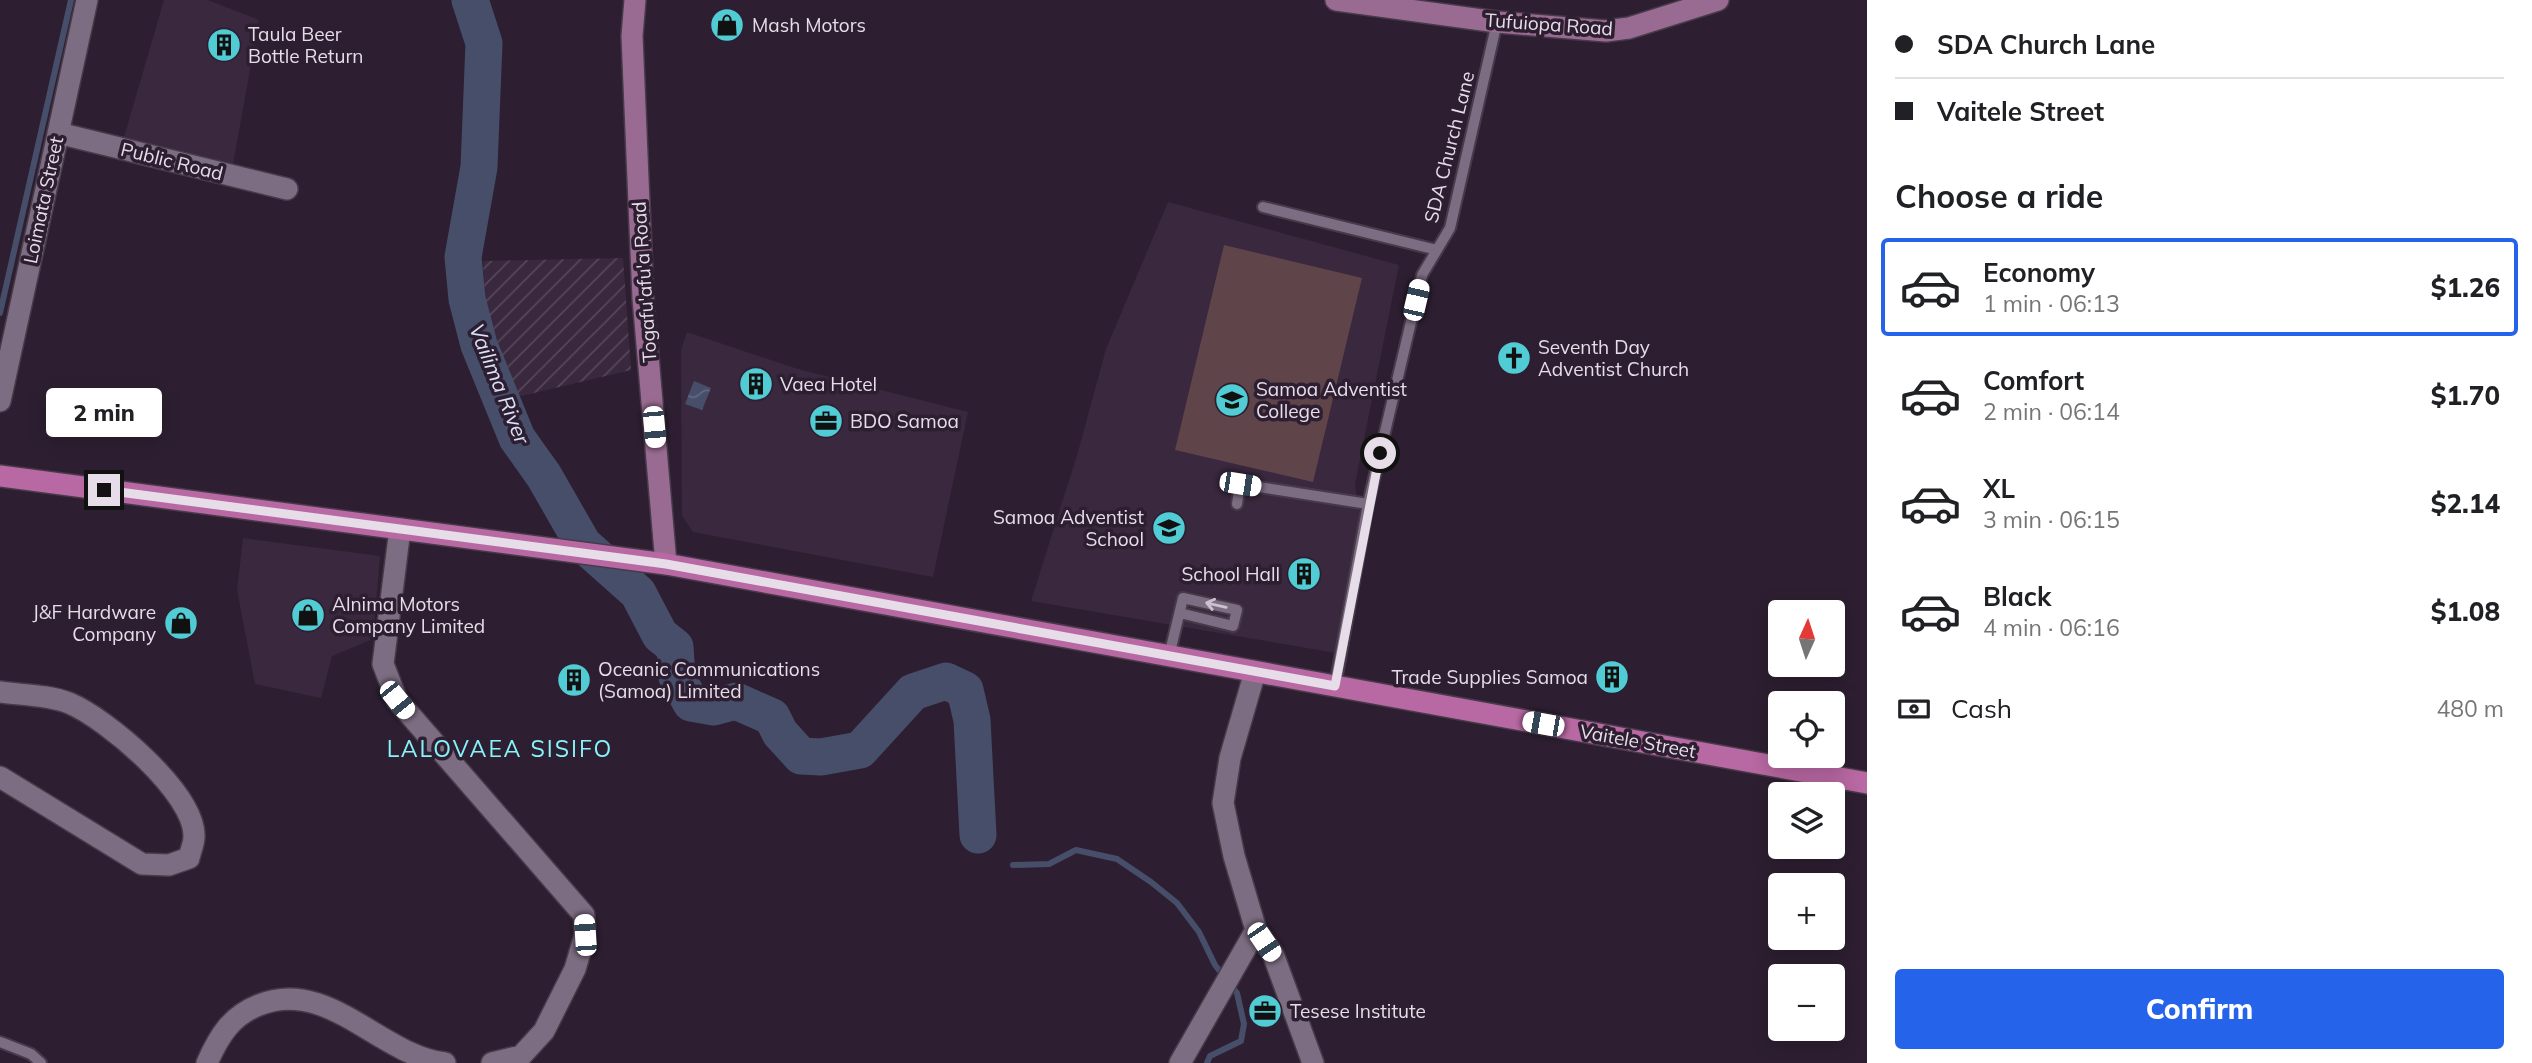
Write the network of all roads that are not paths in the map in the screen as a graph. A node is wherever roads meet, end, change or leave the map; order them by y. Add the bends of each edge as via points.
1 (87, 0) edge
2 (622, 0) edge
3 (635, 0) edge
4 (649, 0) edge
5 (1336, 0) edge
6 (1717, 0) edge
7 (1497, 22) junction
8 (632, 36) junction
9 (58, 133) junction
10 (286, 189) dead end
11 (1263, 207) dead end
12 (1437, 250) junction
13 (0, 401) edge
14 (0, 476) edge
15 (1237, 504) dead end
16 (1368, 504) junction
17 (400, 529) junction
18 (659, 563) junction
19 (1180, 613) junction
20 (1169, 656) junction
21 (1255, 673) junction
22 (1335, 686) junction
23 (0, 692) edge
24 (0, 777) edge
25 (1867, 783) edge
26 (1256, 930) junction
27 (0, 1042) edge
28 (41, 1063) edge
29 (207, 1063) edge
30 (445, 1063) edge
31 (492, 1063) edge
32 (1180, 1063) edge
33 (1313, 1063) edge

1 - 9 street, Loimata Street
2 - 8 main road
3 - 8 main road, Togafu'afu'a Road
4 - 8 main road
5 - 7 main road, Tufuiopa Road
6 - 7 main road, Tufuiopa Road via 1616,30
7 - 12 lane, SDA Church Lane via 1450,228
8 - 18 main road, Togafu'afu'a Road
9 - 10 street, Public Road
9 - 13 street, Loimata Street
11 - 12 lane
12 - 16 lane, SDA Church Lane via 1422,275
14 - 17 main road, Vaitele Street
15 - 16 lane via 1240,484
16 - 22 lane, SDA Church Lane
17 - 18 main road, Vaitele Street
17 - 31 street via 383,664 397,700 584,915 585,935 575,969 544,1031 521,1056
18 - 20 main road, Vaitele Street
19 -> 19 lane via 1233,626 1237,610 1183,597
19 - 20 lane
20 - 21 main road, Vaitele Street
21 - 22 main road, Vaitele Street
21 - 26 street via 1230,758 1223,803
22 - 25 main road, Vaitele Street
23 - 24 street via 69,703 110,728 150,762 181,800 195,836 189,858 169,865 142,864
26 - 32 street
26 - 33 street via 1273,954
27 - 28 lane via 32,1054
29 - 30 street via 221,1032 243,1011 273,999 308,1000 426,1061

